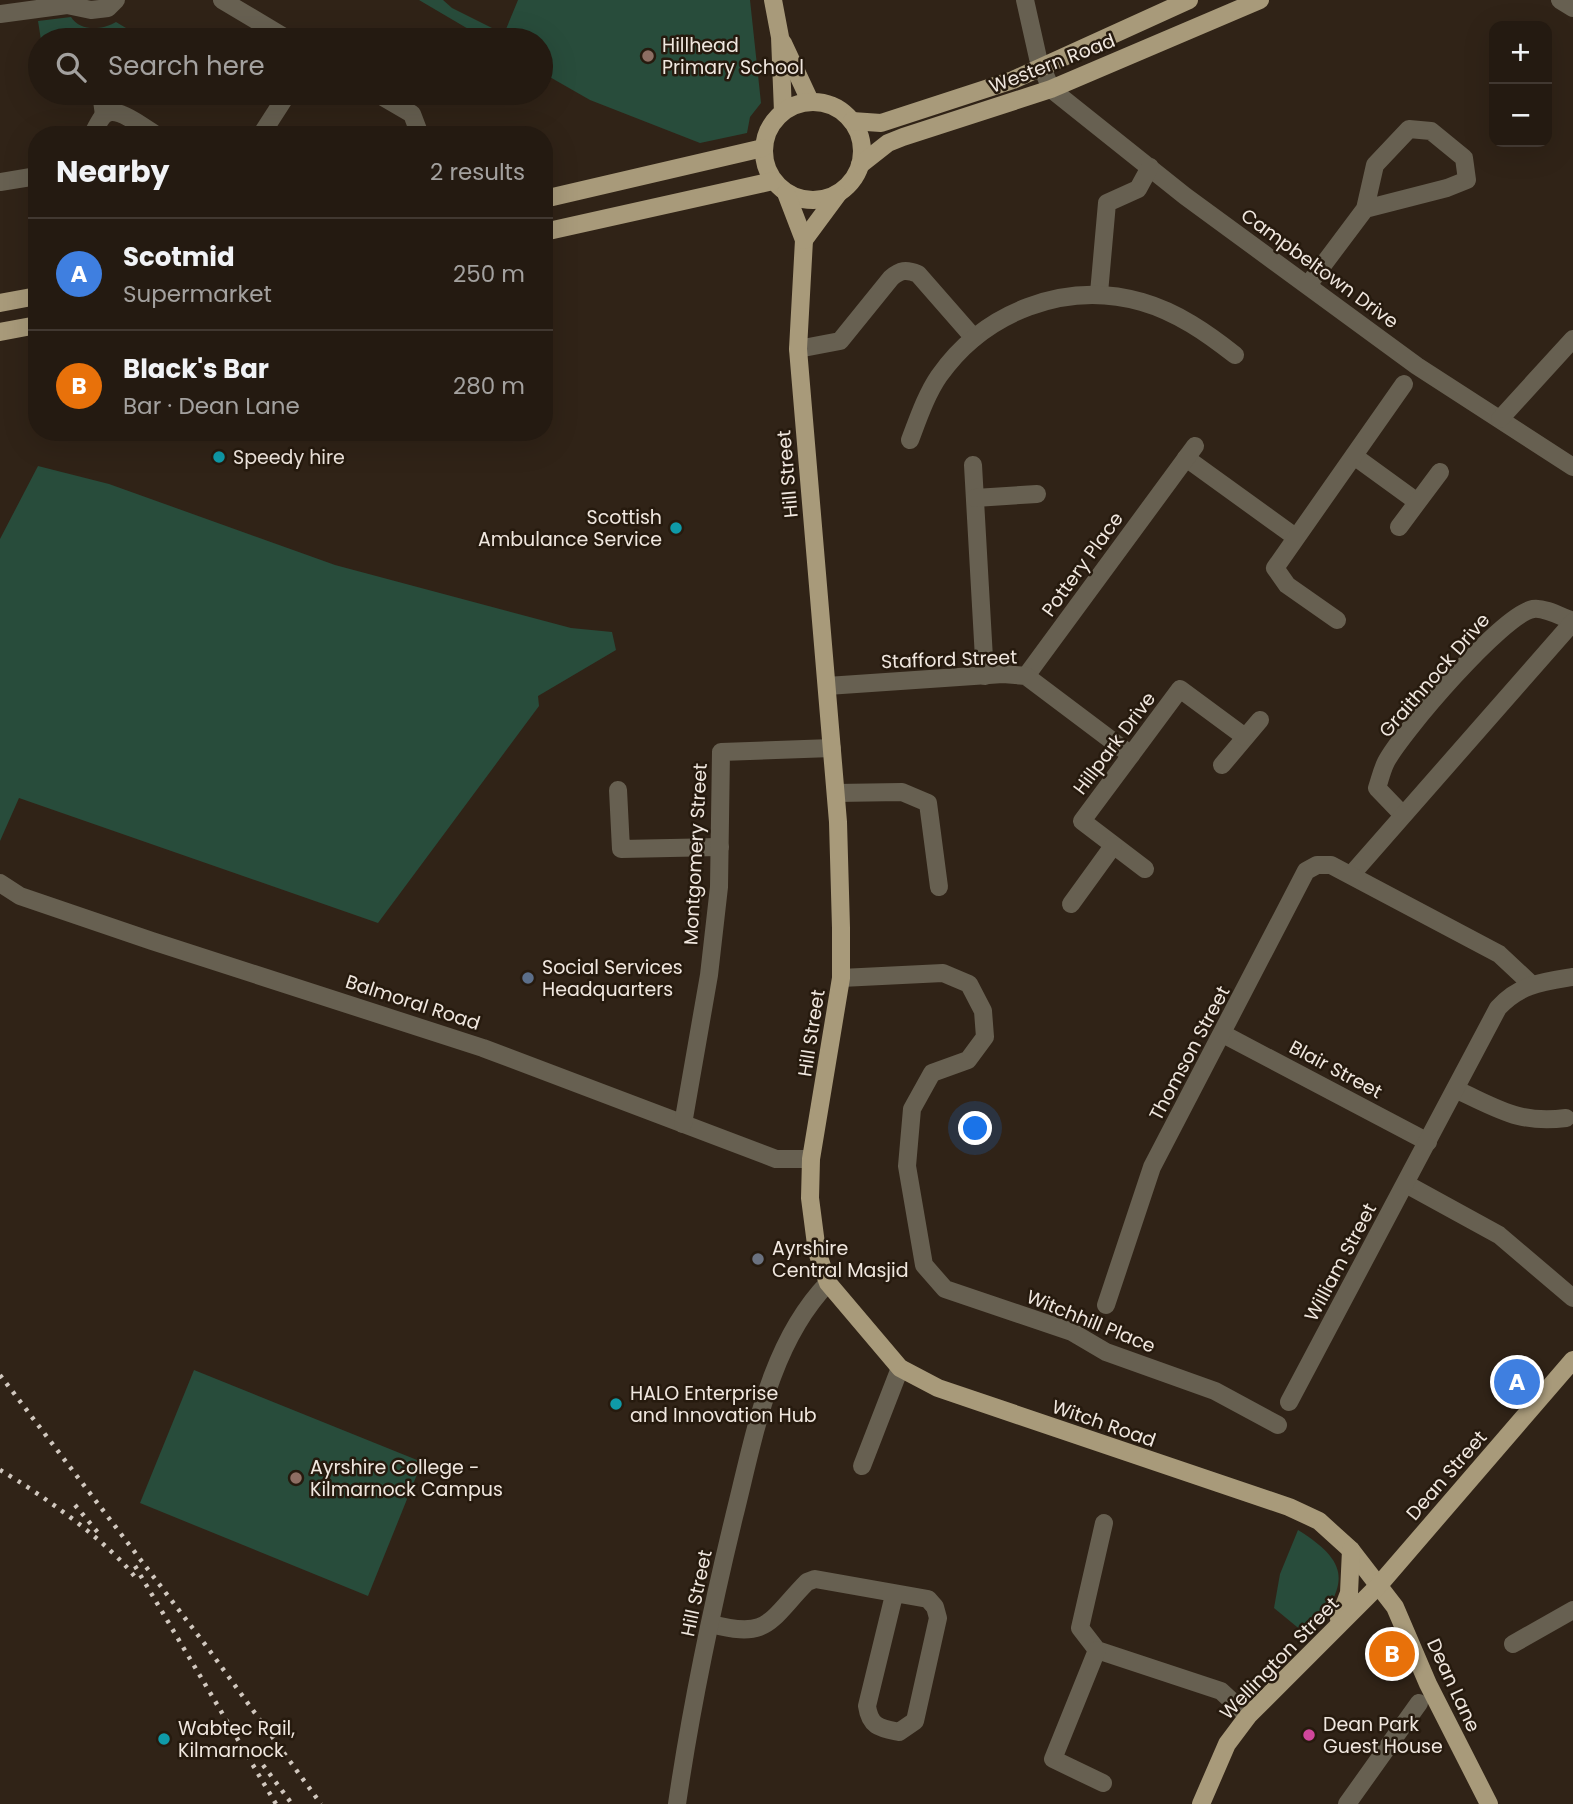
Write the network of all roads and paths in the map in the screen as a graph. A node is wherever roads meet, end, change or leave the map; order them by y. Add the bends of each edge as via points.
1 (116, 0) edge
2 (222, 0) edge
3 (773, 0) edge
4 (1025, 0) edge
5 (1189, 0) edge
6 (1260, 0) edge
7 (1560, 0) edge
8 (1573, 8) edge
9 (7, 9) edge
10 (269, 28) edge
11 (780, 37) junction
12 (1061, 58) junction
13 (1041, 68) junction
14 (1072, 80) junction
15 (1051, 89) junction
16 (810, 101) junction
17 (103, 105) edge
18 (280, 105) edge
19 (397, 105) edge
20 (783, 112) junction
21 (104, 115) junction
22 (852, 121) junction
23 (97, 126) edge
24 (141, 126) edge
25 (267, 126) edge
26 (417, 126) edge
27 (763, 148) junction
28 (860, 165) junction
29 (1150, 167) junction
30 (28, 177) edge
31 (0, 182) edge
32 (780, 187) junction
33 (838, 194) junction
34 (553, 197) edge
35 (1365, 209) junction
36 (553, 230) edge
37 (804, 240) junction
38 (1308, 285) junction
39 (1099, 293) junction
40 (28, 298) edge
41 (0, 303) edge
42 (28, 327) edge
43 (0, 332) edge
44 (974, 338) junction
45 (1573, 338) edge
46 (798, 349) junction
47 (1235, 355) dead end
48 (1404, 384) dead end
49 (1500, 419) junction
50 (910, 440) dead end
51 (1354, 456) junction
52 (973, 465) dead end
53 (1573, 467) edge
54 (1440, 472) dead end
55 (1037, 495) dead end
56 (975, 498) junction
57 (1416, 501) junction
58 (1399, 527) dead end
59 (1294, 536) junction
60 (1337, 620) dead end
61 (1573, 622) edge
62 (985, 676) junction
63 (1026, 676) junction
64 (827, 687) junction
65 (1259, 720) dead end
66 (1245, 737) junction
67 (832, 748) junction
68 (1131, 755) junction
69 (1222, 765) dead end
70 (618, 790) dead end
71 (836, 793) junction
72 (1402, 814) junction
73 (1113, 846) junction
74 (719, 847) junction
75 (1145, 869) dead end
76 (1351, 875) junction
77 (0, 883) edge
78 (939, 887) dead end
79 (1071, 904) dead end
80 (1573, 977) edge
81 (841, 978) junction
82 (1530, 984) junction
83 (1223, 1034) junction
84 (1457, 1090) junction
85 (1566, 1118) dead end
86 (683, 1124) junction
87 (1428, 1142) junction
88 (811, 1158) junction
89 (1406, 1184) junction
90 (828, 1283) junction
91 (1573, 1298) edge
92 (1106, 1306) dead end
93 (1573, 1360) edge
94 (900, 1368) junction
95 (1289, 1402) dead end
96 (1278, 1425) dead end
97 (862, 1466) dead end
98 (1104, 1523) dead end
99 (1351, 1549) junction
100 (1379, 1585) junction
101 (894, 1595) junction
102 (1573, 1610) edge
103 (710, 1623) junction
104 (1335, 1629) junction
105 (1513, 1644) dead end
106 (1097, 1650) junction
107 (1419, 1703) dead end
108 (1248, 1716) junction
109 (1103, 1783) dead end
110 (677, 1804) edge
111 (1201, 1804) edge
112 (1347, 1804) edge
113 (1489, 1804) edge

1 - 9 street via 108,8 91,10 68,5
2 - 10 street
3 - 11 main road
4 - 13 street
5 - 12 main road, Western Road
6 - 14 main road, Western Road
7 - 8 street
11 - 16 main road
11 - 20 main road
12 - 13 main road, Western Road
12 - 14 main road
13 - 15 street
13 - 22 main road, Western Road via 881,123
14 - 15 main road, Western Road
15 - 28 main road, Western Road via 903,137
15 - 29 street, Campbeltown Drive
16 - 20 main road
16 - 22 main road via 833,106
17 - 21 street
18 - 25 street
19 - 26 street via 412,114
20 - 27 main road via 767,131
21 - 23 street
21 - 24 street via 122,115
22 - 28 main road via 862,147
27 - 32 main road via 765,166
27 - 34 main road
28 - 33 main road
29 - 38 street, Campbeltown Drive
29 - 39 street via 1138,189 1107,203
30 - 31 street
32 - 33 main road via 802,199 822,200
32 - 36 main road
32 - 37 main road, Hill Street
33 - 37 main road
35 - 35 street via 1375,165 1409,130 1431,131 1464,158 1467,180
35 - 38 street
37 - 46 main road, Hill Street
38 - 49 street, Campbeltown Drive via 1417,366
39 - 44 street via 1024,308
39 - 47 street via 1143,302 1174,315
40 - 41 main road
42 - 43 main road
44 - 46 street via 918,274 906,270 891,278 840,341
44 - 50 street via 938,378
45 - 49 street
46 - 64 main road, Hill Street
48 - 51 street
49 - 53 street, Campbeltown Drive
51 - 57 street
51 - 59 street
52 - 56 street
54 - 57 street
55 - 56 street
56 - 62 street
57 - 58 street
59 - 60 street via 1275,568 1287,585
59 - 63 street, Pottery Place via 1191,452
61 - 72 street, Graithnock Drive
61 - 72 street, Graithnock Drive via 1536,608 1519,612 1414,723 1386,762 1377,788
62 - 63 street, Stafford Street
62 - 64 street, Stafford Street
63 - 68 street, Stafford Street
64 - 67 main road, Hill Street
65 - 66 street
66 - 68 street, Hillpark Drive via 1180,689
66 - 69 street
67 - 71 main road, Hill Street
67 - 74 street, Montgomery Street via 721,752
68 - 73 street, Hillpark Drive via 1082,821
70 - 74 street via 621,849
71 - 78 street via 902,792 928,803
71 - 81 main road, Hill Street
72 - 76 street, Graithnock Drive
73 - 75 street, Hillpark Drive
73 - 79 street
74 - 86 street, Montgomery Street via 709,975
76 - 82 street, Thomson Street via 1499,954
76 - 83 street, Thomson Street via 1331,865 1317,864 1306,871
77 - 86 street, Balmoral Road via 20,896 483,1048
80 - 82 street
81 - 88 main road, Hill Street
81 - 96 street, Witchhill Place via 943,973 969,984 983,1011 985,1037 968,1060 932,1073 912,1110 907,1166 916,1225 924,1265 945,1289 1072,1332 1106,1352 1215,1391
82 - 84 street, William Street via 1512,993 1498,1008
83 - 87 street, Blair Street
83 - 92 street, Thomson Street via 1152,1167
84 - 85 street via 1520,1119
84 - 87 street, William Street
86 - 88 street, Balmoral Road via 776,1159
87 - 89 street, William Street
88 - 90 main road, Hill Street via 810,1198 817,1252
89 - 91 street via 1499,1235
89 - 95 street, William Street
90 - 94 main road, Witch Road
90 - 103 street, Hill Street via 802,1313 762,1403
93 - 100 main road, Dean Street
94 - 97 street
94 - 99 main road, Witch Road via 938,1388 1289,1507 1319,1521
98 - 106 street via 1080,1629
99 - 100 main road, Witch Road
99 - 104 main road via 1349,1593
100 - 104 main road, Wellington Street
100 - 113 main road, Dean Lane via 1395,1607
101 - 101 street via 867,1706 869,1719 878,1728 899,1732 915,1721 938,1618 928,1600
101 - 103 street via 815,1579 762,1627 747,1632
102 - 105 street
103 - 110 street, Hill Street
104 - 108 main road, Wellington Street
106 - 108 street via 1221,1691
106 - 109 street via 1053,1759
107 - 112 street
108 - 111 main road, Wellington Street via 1227,1744

